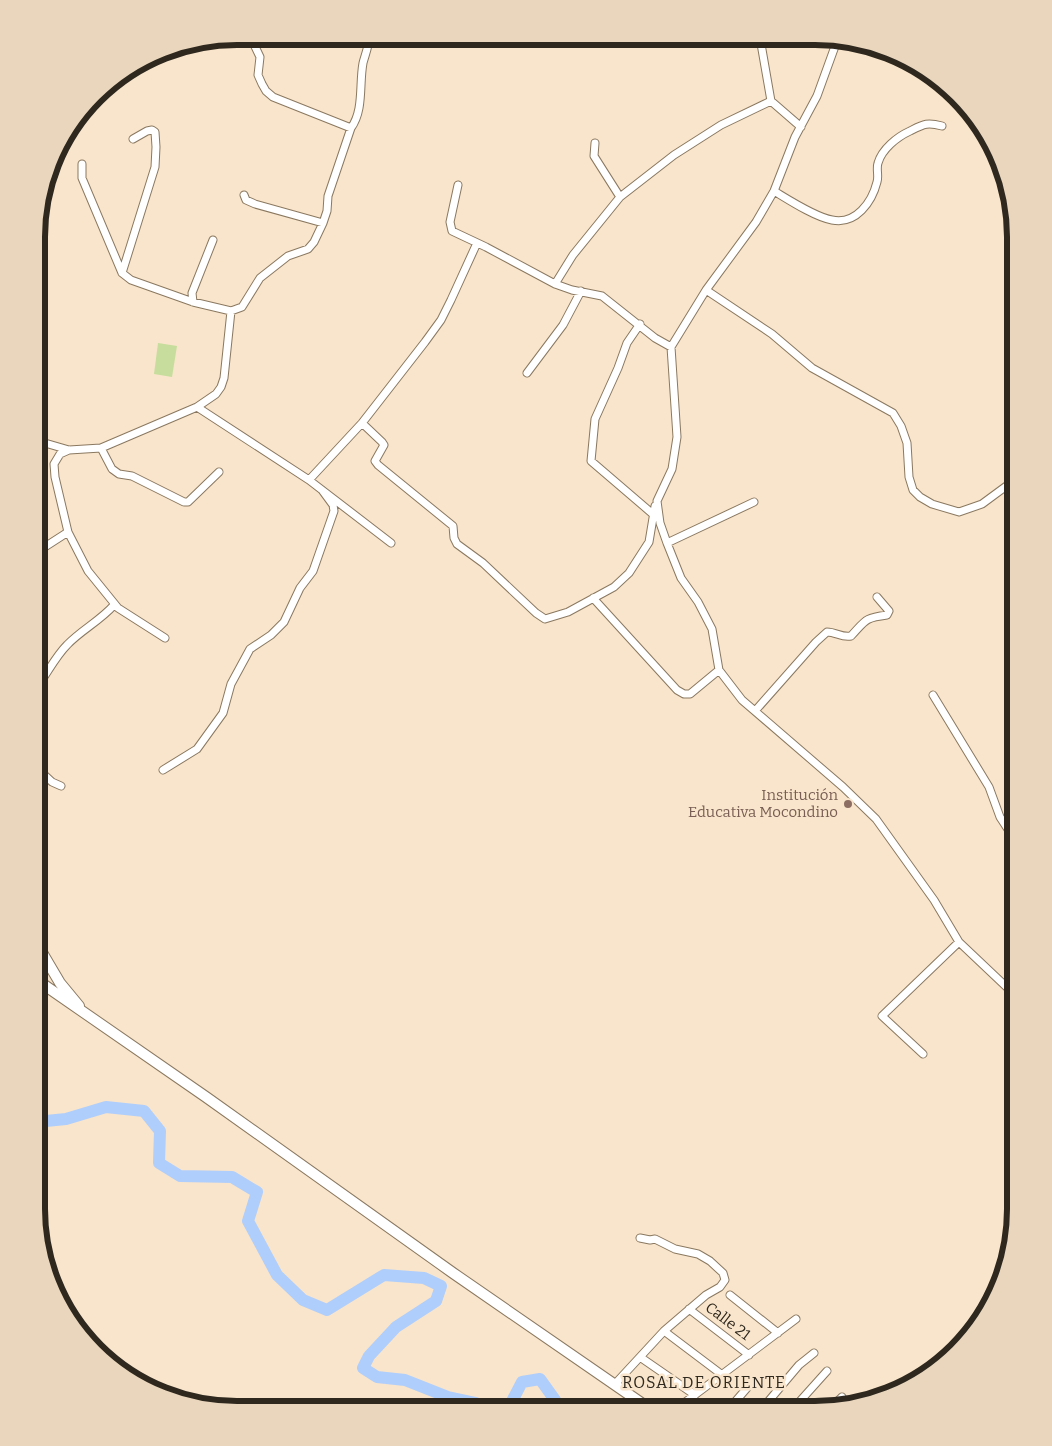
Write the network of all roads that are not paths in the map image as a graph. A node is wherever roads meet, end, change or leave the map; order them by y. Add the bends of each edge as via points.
1 (254, 45) edge
2 (367, 45) edge
3 (761, 45) edge
4 (835, 46) edge
5 (771, 101) junction
6 (942, 126) dead end
7 (801, 127) junction
8 (351, 128) junction
9 (133, 140) dead end
10 (595, 143) dead end
11 (82, 164) dead end
12 (458, 185) dead end
13 (774, 192) junction
14 (244, 195) dead end
15 (620, 197) junction
16 (323, 223) junction
17 (213, 240) dead end
18 (477, 243) junction
19 (122, 273) junction
20 (555, 284) junction
21 (706, 290) junction
22 (581, 291) junction
23 (193, 302) junction
24 (231, 311) junction
25 (640, 324) junction
26 (671, 347) junction
27 (526, 373) dead end
28 (197, 407) junction
29 (362, 423) junction
30 (45, 444) edge
31 (101, 448) junction
32 (69, 450) junction
33 (219, 472) dead end
34 (309, 480) junction
35 (1007, 486) edge
36 (322, 490) junction
37 (657, 501) junction
38 (754, 502) dead end
39 (654, 515) junction
40 (68, 532) junction
41 (390, 543) dead end
42 (666, 543) junction
43 (45, 547) edge
44 (876, 597) dead end
45 (593, 598) junction
46 (114, 605) junction
47 (165, 638) dead end
48 (720, 670) junction
49 (45, 676) edge
50 (933, 695) dead end
51 (755, 711) junction
52 (163, 770) dead end
53 (45, 775) edge
54 (61, 786) dead end
55 (1007, 827) edge
56 (959, 942) junction
57 (45, 958) edge
58 (45, 986) edge
59 (1007, 987) edge
60 (90, 1018) junction
61 (922, 1054) dead end
62 (640, 1238) dead end
63 (730, 1295) dead end
64 (689, 1308) junction
65 (796, 1319) dead end
66 (664, 1331) junction
67 (778, 1333) junction
68 (814, 1353) dead end
69 (750, 1354) junction
70 (640, 1357) junction
71 (827, 1371) dead end
72 (720, 1374) junction
73 (615, 1384) junction
74 (747, 1388) dead end
75 (695, 1395) junction
76 (639, 1401) edge
77 (687, 1401) edge
78 (736, 1401) edge
79 (769, 1401) edge
80 (800, 1401) edge

1 - 8 street via 260,57 258,74 266,91 273,97
2 - 8 street via 358,112
3 - 5 street
4 - 7 street via 817,96
5 - 7 street
5 - 15 street via 721,125 674,155
6 - 13 street via 924,124 901,135 885,150 878,164 878,181 871,198 863,210 849,220 832,220
7 - 13 street
8 - 16 street via 328,196
9 - 19 street via 147,131 155,132 155,166
10 - 15 street via 594,156
11 - 19 street via 82,178
12 - 18 street via 450,222 452,231
13 - 21 street
14 - 16 street via 246,200 255,204
15 - 20 street via 572,255
16 - 24 street via 308,249 288,256 260,278 242,308
17 - 23 street via 192,292
18 - 20 street
18 - 29 street via 441,320
19 - 23 street via 131,280
20 - 22 street
21 - 26 street
21 - 35 street via 772,334 812,368 892,413 902,426 909,477 913,490 920,497 959,512 982,504
22 - 25 street via 602,296
22 - 27 street via 563,325
23 - 24 street
24 - 28 street via 221,387
25 - 26 street
25 - 39 street via 627,343 596,419 591,461
26 - 37 street via 677,437 672,469
28 - 31 street
28 - 34 street
29 - 34 street
29 - 45 street via 384,445 375,461 378,465 453,526 458,544 536,613 545,619 554,617
30 - 32 street
31 - 32 street
31 - 33 street via 112,469 119,474 132,476 184,502 188,502
32 - 40 street via 60,454 54,464
34 - 36 street
36 - 41 street
36 - 52 street via 334,511 313,571 300,588 284,622 250,649 231,684 223,713 197,749
37 - 39 street
37 - 42 street
38 - 42 street
39 - 45 street via 649,542 629,573 614,587
40 - 43 street
40 - 46 street via 88,571
42 - 48 street via 681,578 712,628
44 - 51 street via 889,611 887,615 866,619 852,636 827,632
45 - 48 street via 684,694 690,694
46 - 47 street
46 - 49 street via 65,647
48 - 51 street via 742,700
50 - 55 street via 989,787
51 - 56 street via 876,819 934,900
53 - 54 street
56 - 59 street
56 - 61 street via 882,1016
57 - 60 main road via 60,983
58 - 60 main road
60 - 73 main road
62 - 64 street via 655,1239 675,1250 698,1254 723,1273 725,1280 720,1288
63 - 67 street
64 - 66 street
64 - 69 street, Calle 21
65 - 67 street
66 - 70 street
66 - 72 street
67 - 69 street
68 - 79 street via 799,1365
69 - 72 street
70 - 73 street
70 - 75 street
71 - 80 street
72 - 75 street
73 - 76 main road
74 - 78 street
75 - 77 street

